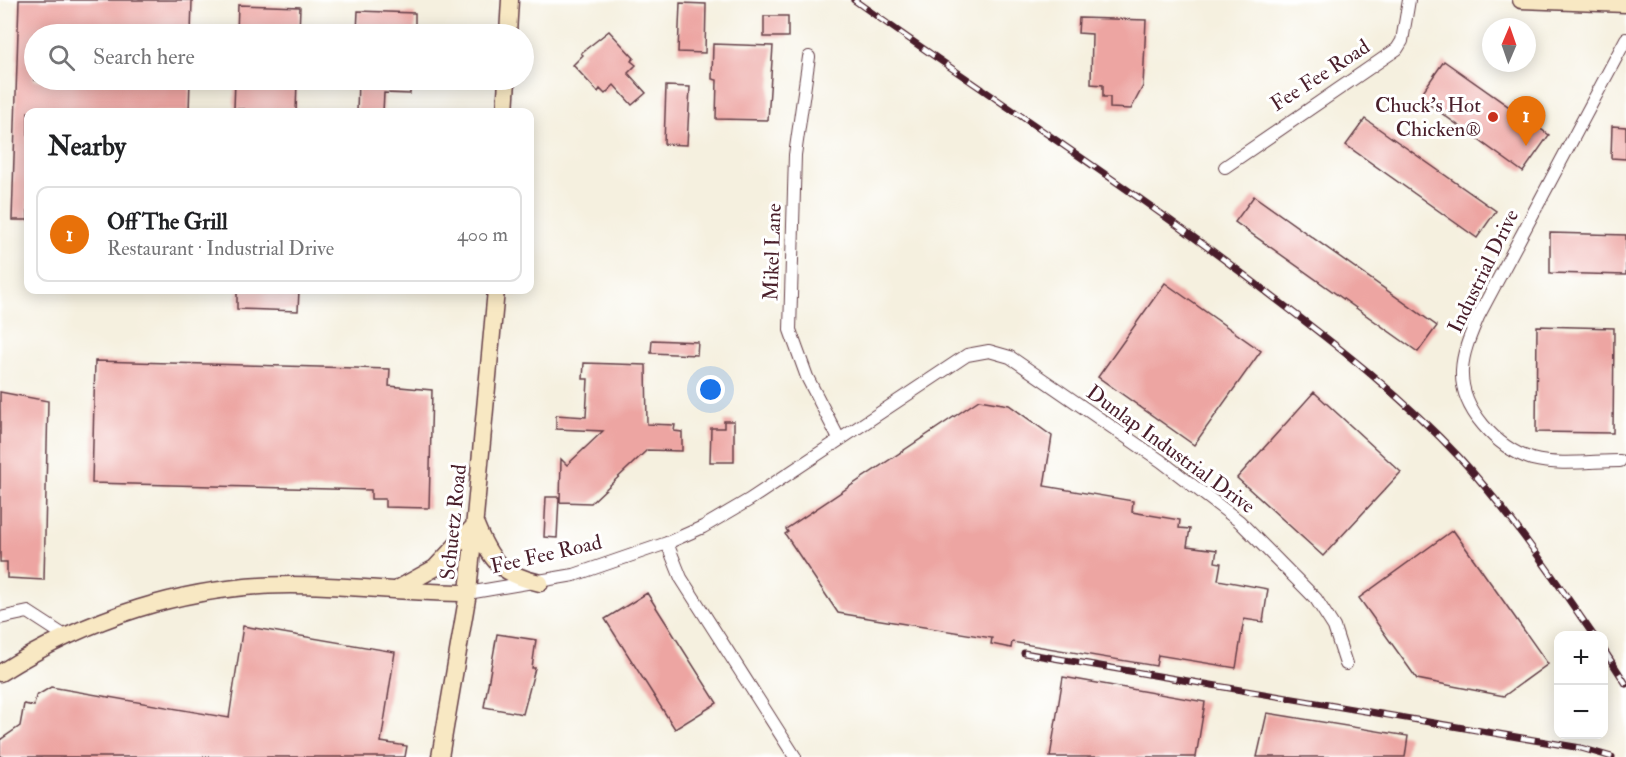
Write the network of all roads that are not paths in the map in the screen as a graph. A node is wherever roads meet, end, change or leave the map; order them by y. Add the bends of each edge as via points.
1 (510, 0) edge
2 (1409, 0) edge
3 (1521, 0) edge
4 (1615, 2) edge
5 (509, 24) edge
6 (1626, 39) edge
7 (809, 57) dead end
8 (506, 90) edge
9 (505, 108) edge
10 (1225, 167) dead end
11 (496, 294) edge
12 (989, 351) joint
13 (838, 439) junction
14 (1620, 461) dead end
15 (476, 524) junction
16 (667, 543) junction
17 (540, 583) junction
18 (395, 590) junction
19 (468, 592) junction
20 (0, 618) edge
21 (65, 636) junction
22 (1346, 664) dead end
23 (0, 673) edge
24 (440, 757) edge
25 (795, 757) edge

1 - 5 main road
2 - 10 street, Fee Fee Road via 1402,41 1389,56
3 - 4 main road
6 - 14 street, Industrial Drive via 1478,317 1463,358 1462,373 1477,417 1509,450 1541,460
7 - 13 street, Mikel Lane via 795,155 790,330 807,377
8 - 9 main road
11 - 15 main road, Schuetz Road
12 - 13 street, Fee Fee Road via 966,355
12 - 22 street, Dunlap Industrial Drive via 1010,357 1239,520 1316,599 1334,627
13 - 16 street, Fee Fee Road via 749,500
15 - 17 main road via 498,567
15 - 18 main road via 435,568
15 - 19 main road, Schuetz Road
16 - 17 street, Fee Fee Road
16 - 25 street via 681,578
17 - 19 street, Fee Fee Road
18 - 19 main road, Fee Fee Road
18 - 21 main road, Fee Fee Road via 310,585 239,587 125,611
19 - 24 main road, Schuetz Road
20 - 21 street via 28,612
21 - 23 main road, Fee Fee Road

